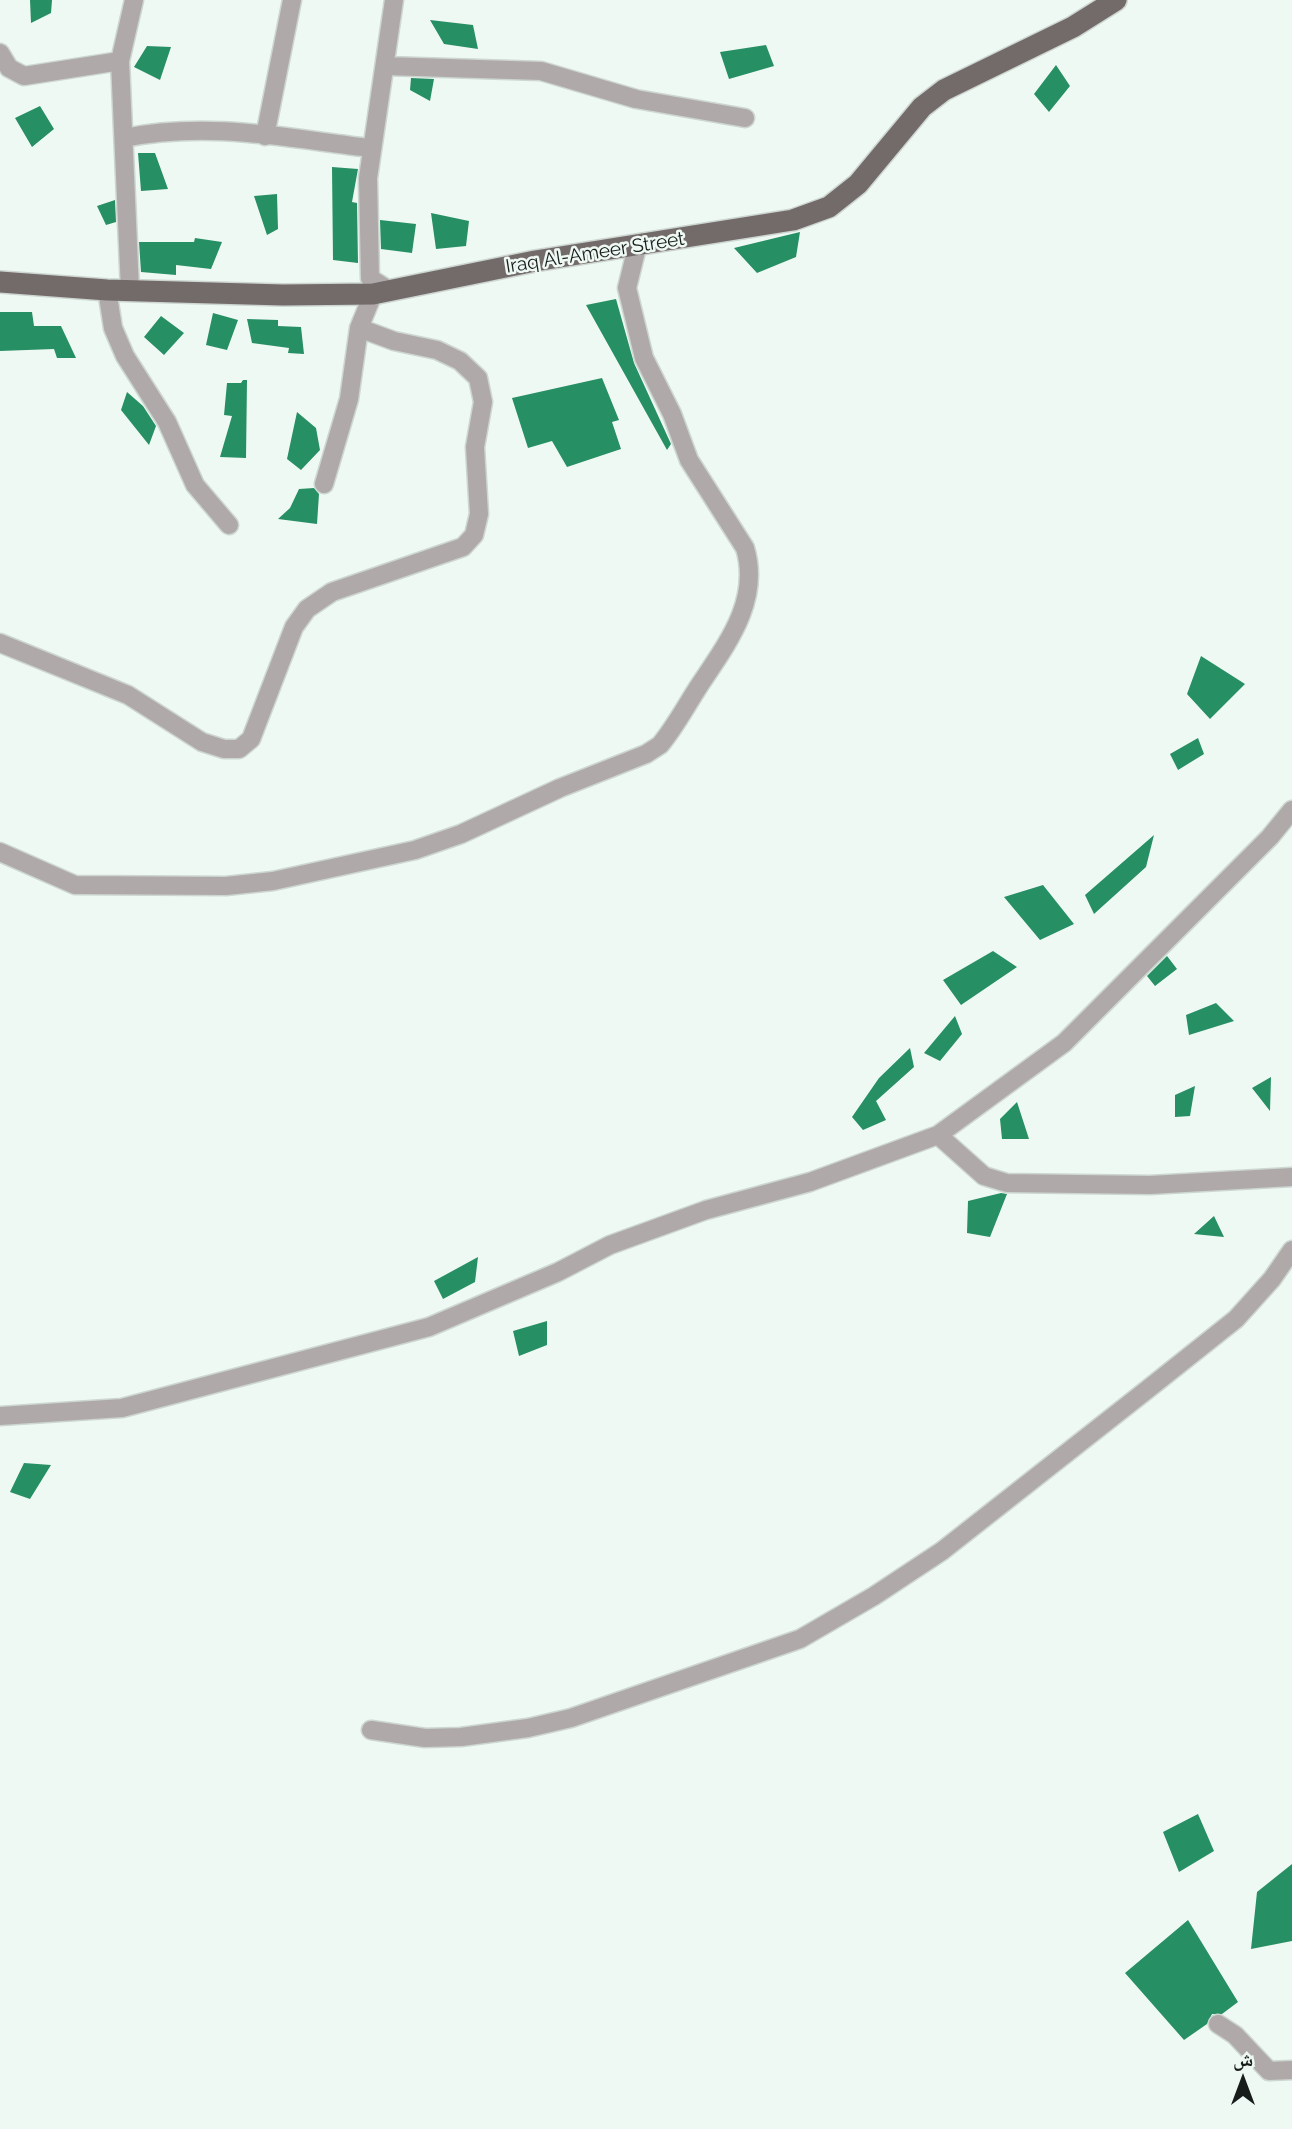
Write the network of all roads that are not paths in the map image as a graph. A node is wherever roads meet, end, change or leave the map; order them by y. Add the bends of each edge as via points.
1 (134, 0) edge
2 (292, 0) edge
3 (394, 0) edge
4 (1116, 0) edge
5 (0, 53) edge
6 (120, 61) junction
7 (386, 65) junction
8 (745, 118) dead end
9 (265, 136) junction
10 (124, 138) junction
11 (370, 148) junction
12 (637, 247) junction
13 (0, 282) edge
14 (107, 290) junction
15 (130, 290) junction
16 (382, 293) junction
17 (359, 328) junction
18 (324, 484) dead end
19 (229, 525) dead end
20 (0, 643) edge
21 (1292, 810) edge
22 (0, 852) edge
23 (938, 1135) junction
24 (1292, 1177) edge
25 (1292, 1250) edge
26 (0, 1416) edge
27 (371, 1730) dead end
28 (1218, 2024) dead end
29 (1292, 2070) edge

1 - 6 street
2 - 9 street
3 - 7 street
4 - 12 main road, Iraq Al-Ameer Street via 1073,27 944,90 922,107 858,184 830,207 763,227
5 - 6 street via 9,68 24,76
6 - 10 street
7 - 8 street via 541,71 636,99
7 - 11 street
9 - 10 street via 187,129
9 - 11 street
10 - 15 street
11 - 16 street via 370,278
12 - 16 main road, Iraq Al-Ameer Street via 535,261
12 - 22 street via 627,288 644,358 689,460 745,548 750,564 744,608 732,638 660,745 495,821 415,850 262,883 75,885
13 - 14 main road, Iraq Al-Ameer Street
14 - 15 main road, Iraq Al-Ameer Street
14 - 19 street via 118,343 167,422 195,485
15 - 16 main road, Iraq Al-Ameer Street
16 - 17 street
17 - 18 street via 349,399
17 - 20 street via 437,350 460,360 478,378 483,402 475,447 479,514 474,535 463,547 331,592 307,609 294,627 251,739 239,749 202,742 128,695
21 - 23 street via 1064,1043
23 - 24 street via 984,1176 1007,1183 1150,1185
23 - 26 street via 810,1182 706,1210 610,1245 429,1327 122,1408
25 - 27 street via 1236,1320 942,1551 800,1639 571,1718 528,1728 425,1738
28 - 29 street via 1269,2071

